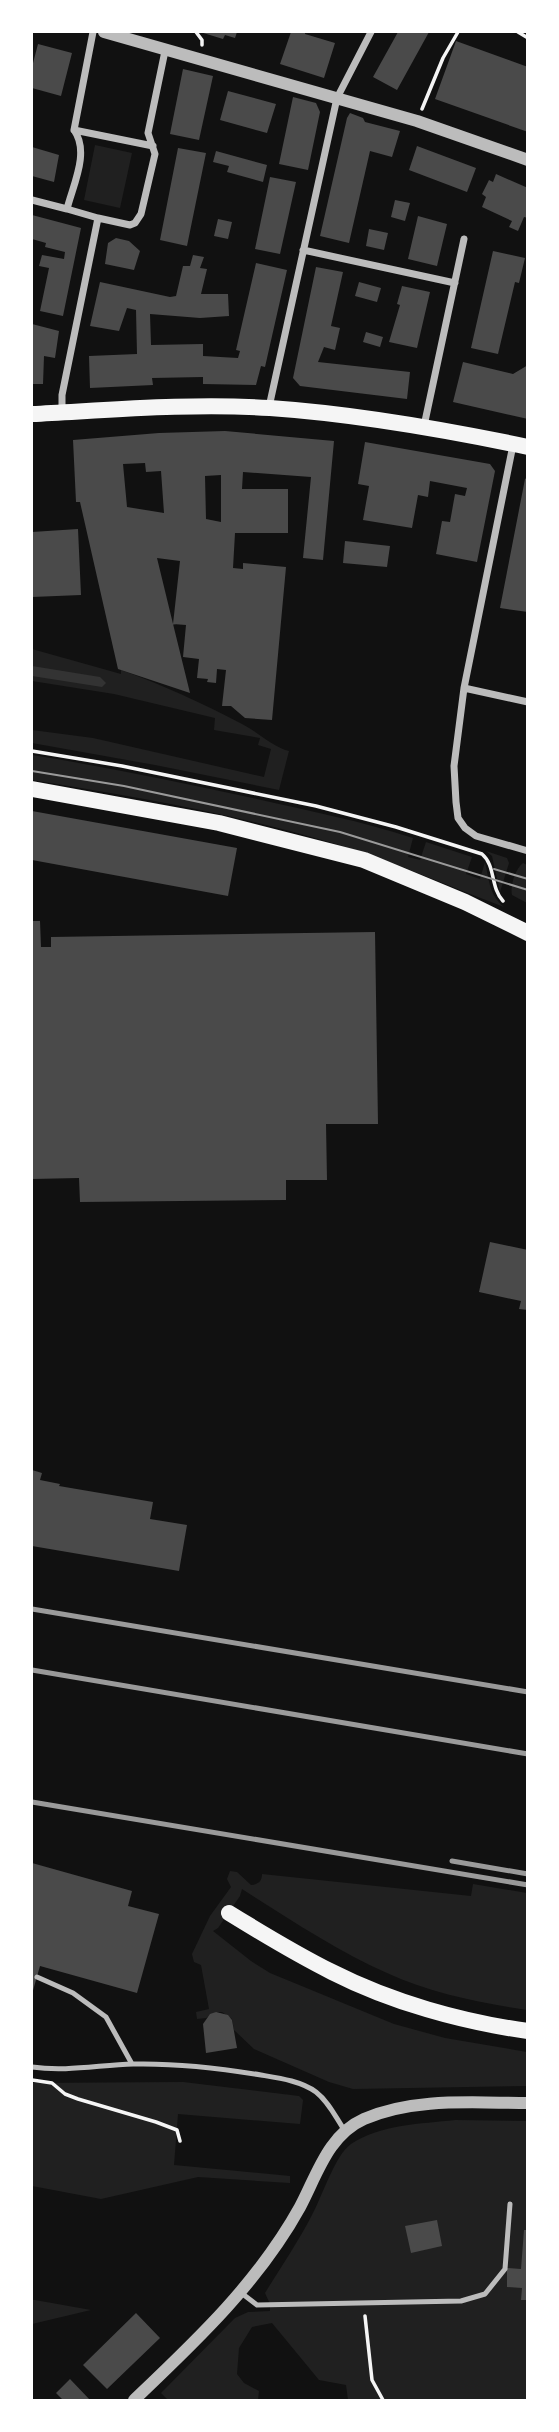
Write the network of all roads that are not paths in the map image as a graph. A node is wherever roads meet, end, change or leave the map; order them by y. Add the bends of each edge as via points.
1 (93, 32) edge
2 (104, 32) edge
3 (371, 32) edge
4 (165, 51) junction
5 (337, 98) junction
6 (74, 130) junction
7 (153, 146) junction
8 (527, 160) edge
9 (32, 200) edge
10 (68, 209) junction
11 (98, 218) junction
12 (464, 239) dead end
13 (303, 250) junction
14 (455, 283) junction
15 (269, 408) junction
16 (62, 413) junction
17 (32, 414) edge
18 (424, 426) junction
19 (521, 446) edge
20 (464, 688) junction
21 (527, 702) edge
22 (32, 789) edge
23 (527, 851) edge
24 (527, 933) edge
25 (229, 1913) dead end
26 (37, 1977) dead end
27 (527, 2031) edge
28 (132, 2064) junction
29 (32, 2067) edge
30 (527, 2103) edge
31 (345, 2131) junction
32 (510, 2204) dead end
33 (240, 2292) junction
34 (134, 2400) edge

1 - 6 street
2 - 4 street
3 - 5 street
4 - 5 street
4 - 7 street via 148,133
5 - 8 street
5 - 13 street
6 - 7 street
6 - 10 street via 82,148
7 - 11 street via 139,219 125,225
9 - 10 street
10 - 11 street
11 - 16 street
12 - 14 street
13 - 14 street
13 - 15 street
14 - 18 street
15 - 16 main road via 194,406
15 - 18 main road
16 - 17 main road
18 - 19 main road
19 - 20 street
20 - 21 street
20 - 23 street via 454,766 458,818 476,836
22 - 24 main road via 219,823 364,860
25 - 27 main road via 334,1973 391,1996
26 - 28 lane via 73,1993 106,2017
28 - 29 lane via 54,2070
28 - 31 lane via 227,2070 293,2082 316,2092
30 - 31 street via 430,2104 386,2111
31 - 33 street via 327,2152 272,2251
32 - 33 lane via 505,2269 485,2294 461,2301 257,2305
33 - 34 street

